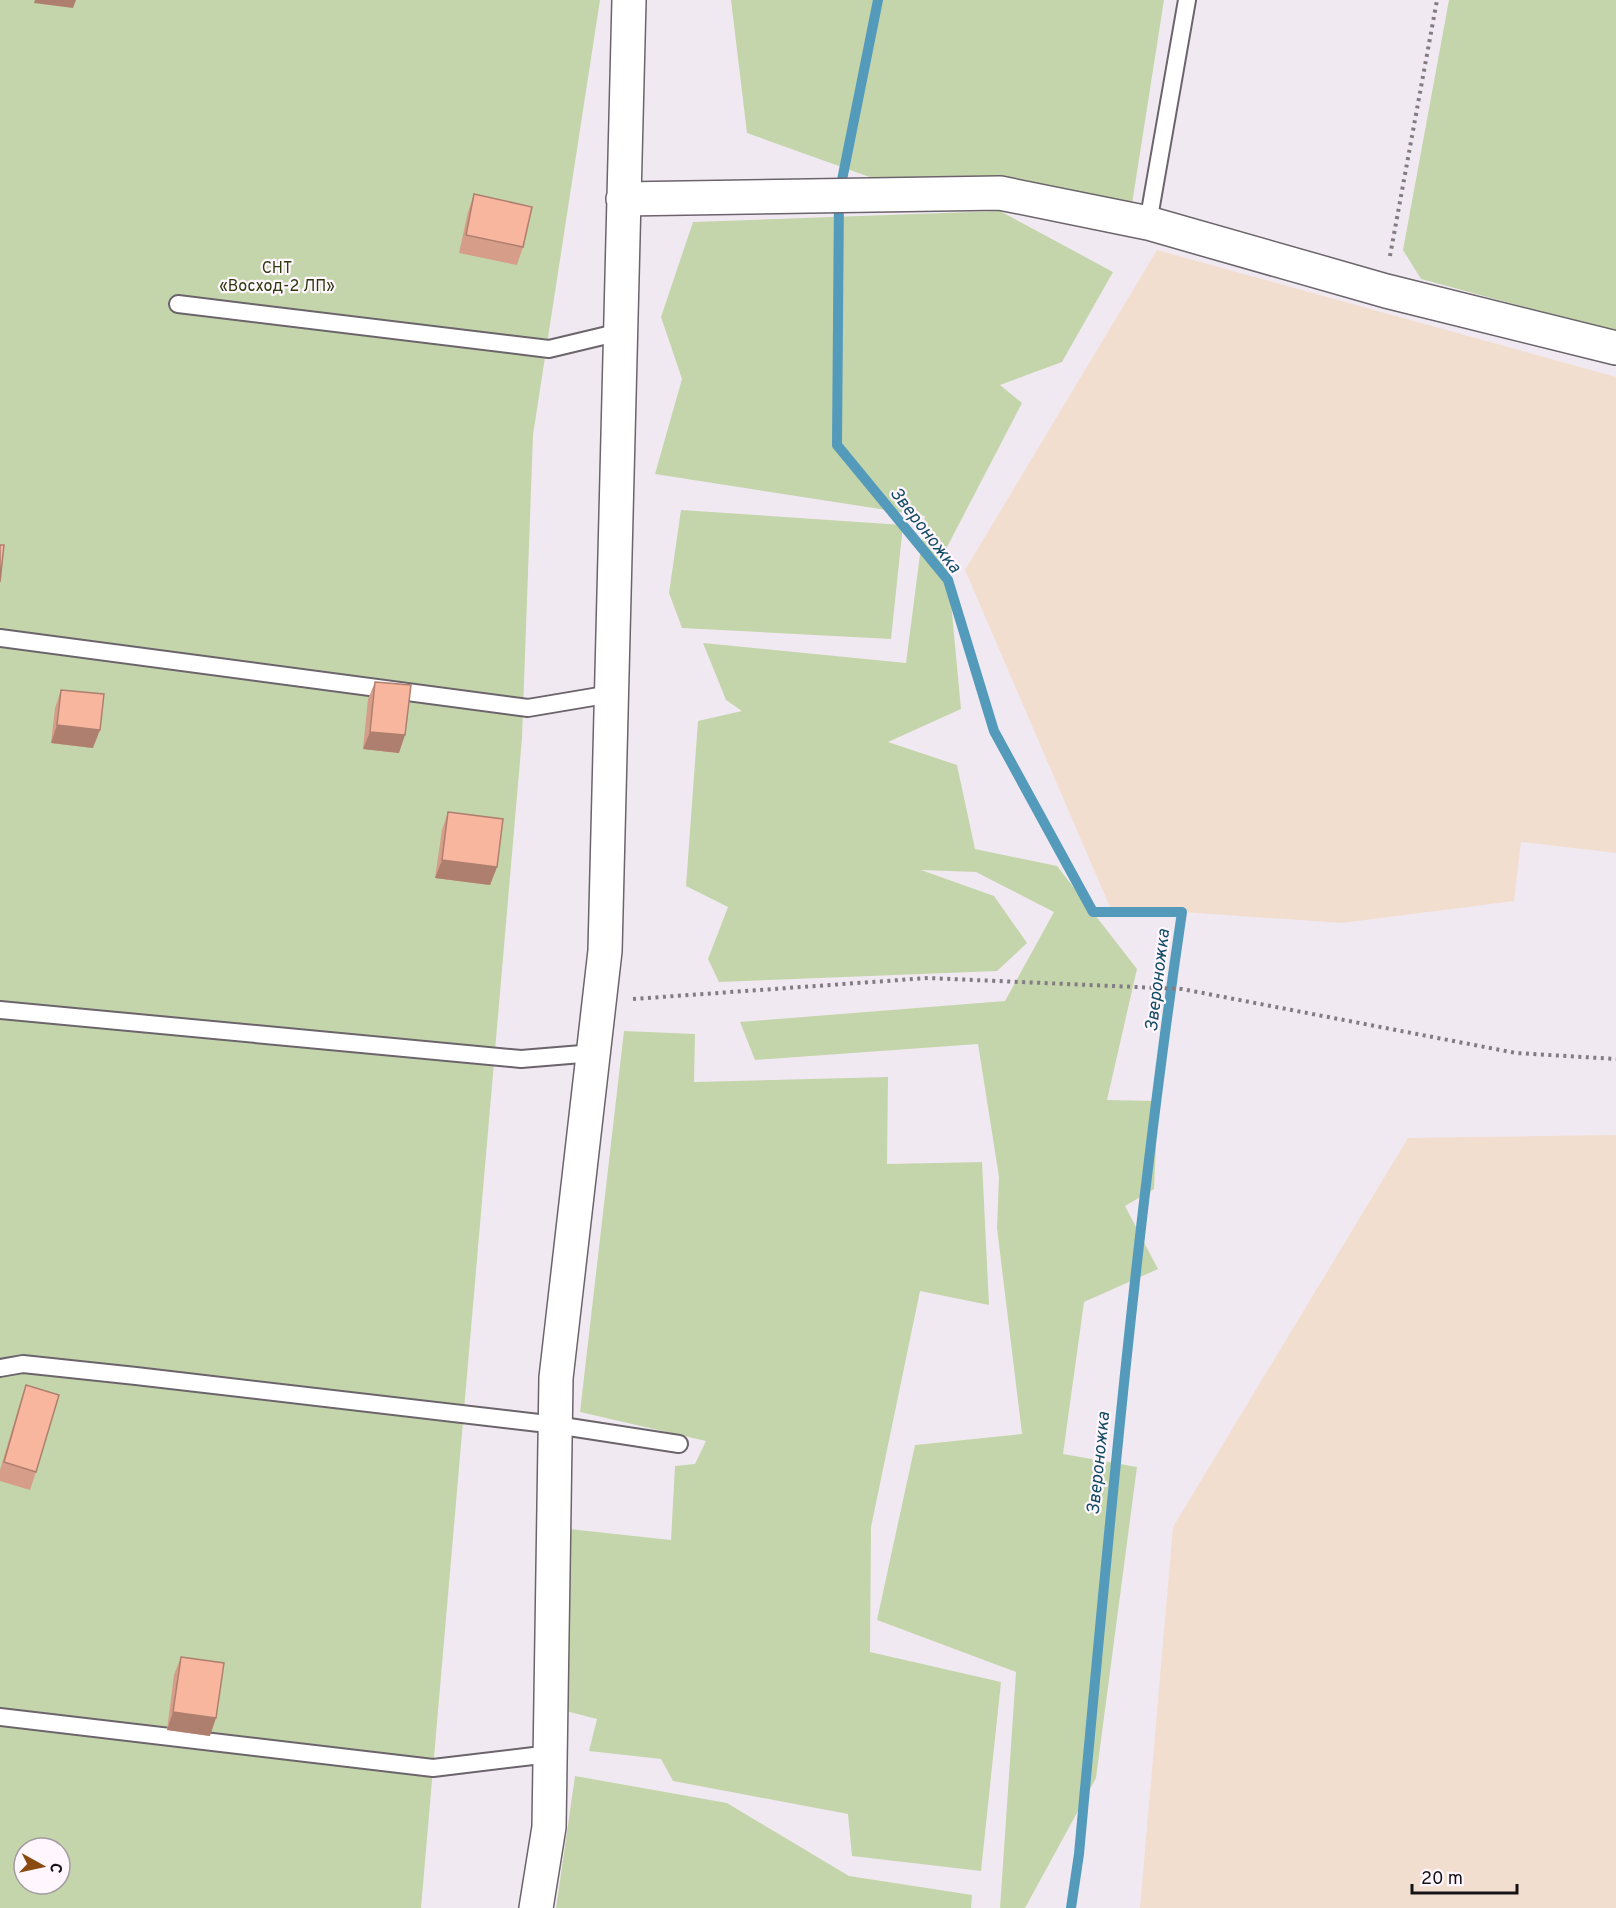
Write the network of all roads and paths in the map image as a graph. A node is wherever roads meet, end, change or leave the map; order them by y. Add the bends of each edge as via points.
1 (629, 0) edge
2 (1187, 0) edge
3 (1437, 0) edge
4 (623, 199) junction
5 (1148, 223) junction
6 (1386, 291) junction
7 (178, 304) dead end
8 (620, 332) junction
9 (1616, 348) edge
10 (0, 638) edge
11 (611, 694) junction
12 (600, 1001) junction
13 (0, 1010) edge
14 (594, 1053) junction
15 (1616, 1059) edge
16 (0, 1368) edge
17 (556, 1425) junction
18 (679, 1444) dead end
19 (0, 1717) edge
20 (550, 1754) junction
21 (536, 1908) edge

1 - 4 street
2 - 5 lane
3 - 6 path via 1392,239
4 - 5 street via 1000,194
4 - 8 street
5 - 6 street
6 - 9 street
7 - 8 lane via 549,349
8 - 11 street
10 - 11 lane via 528,708
11 - 12 street via 605,951
12 - 14 street
12 - 15 path via 928,978 1182,989 1516,1053
13 - 14 lane via 521,1059
14 - 17 street via 556,1378
16 - 17 lane via 23,1364
17 - 18 lane
17 - 20 street
19 - 20 lane via 433,1768
20 - 21 street via 549,1827

